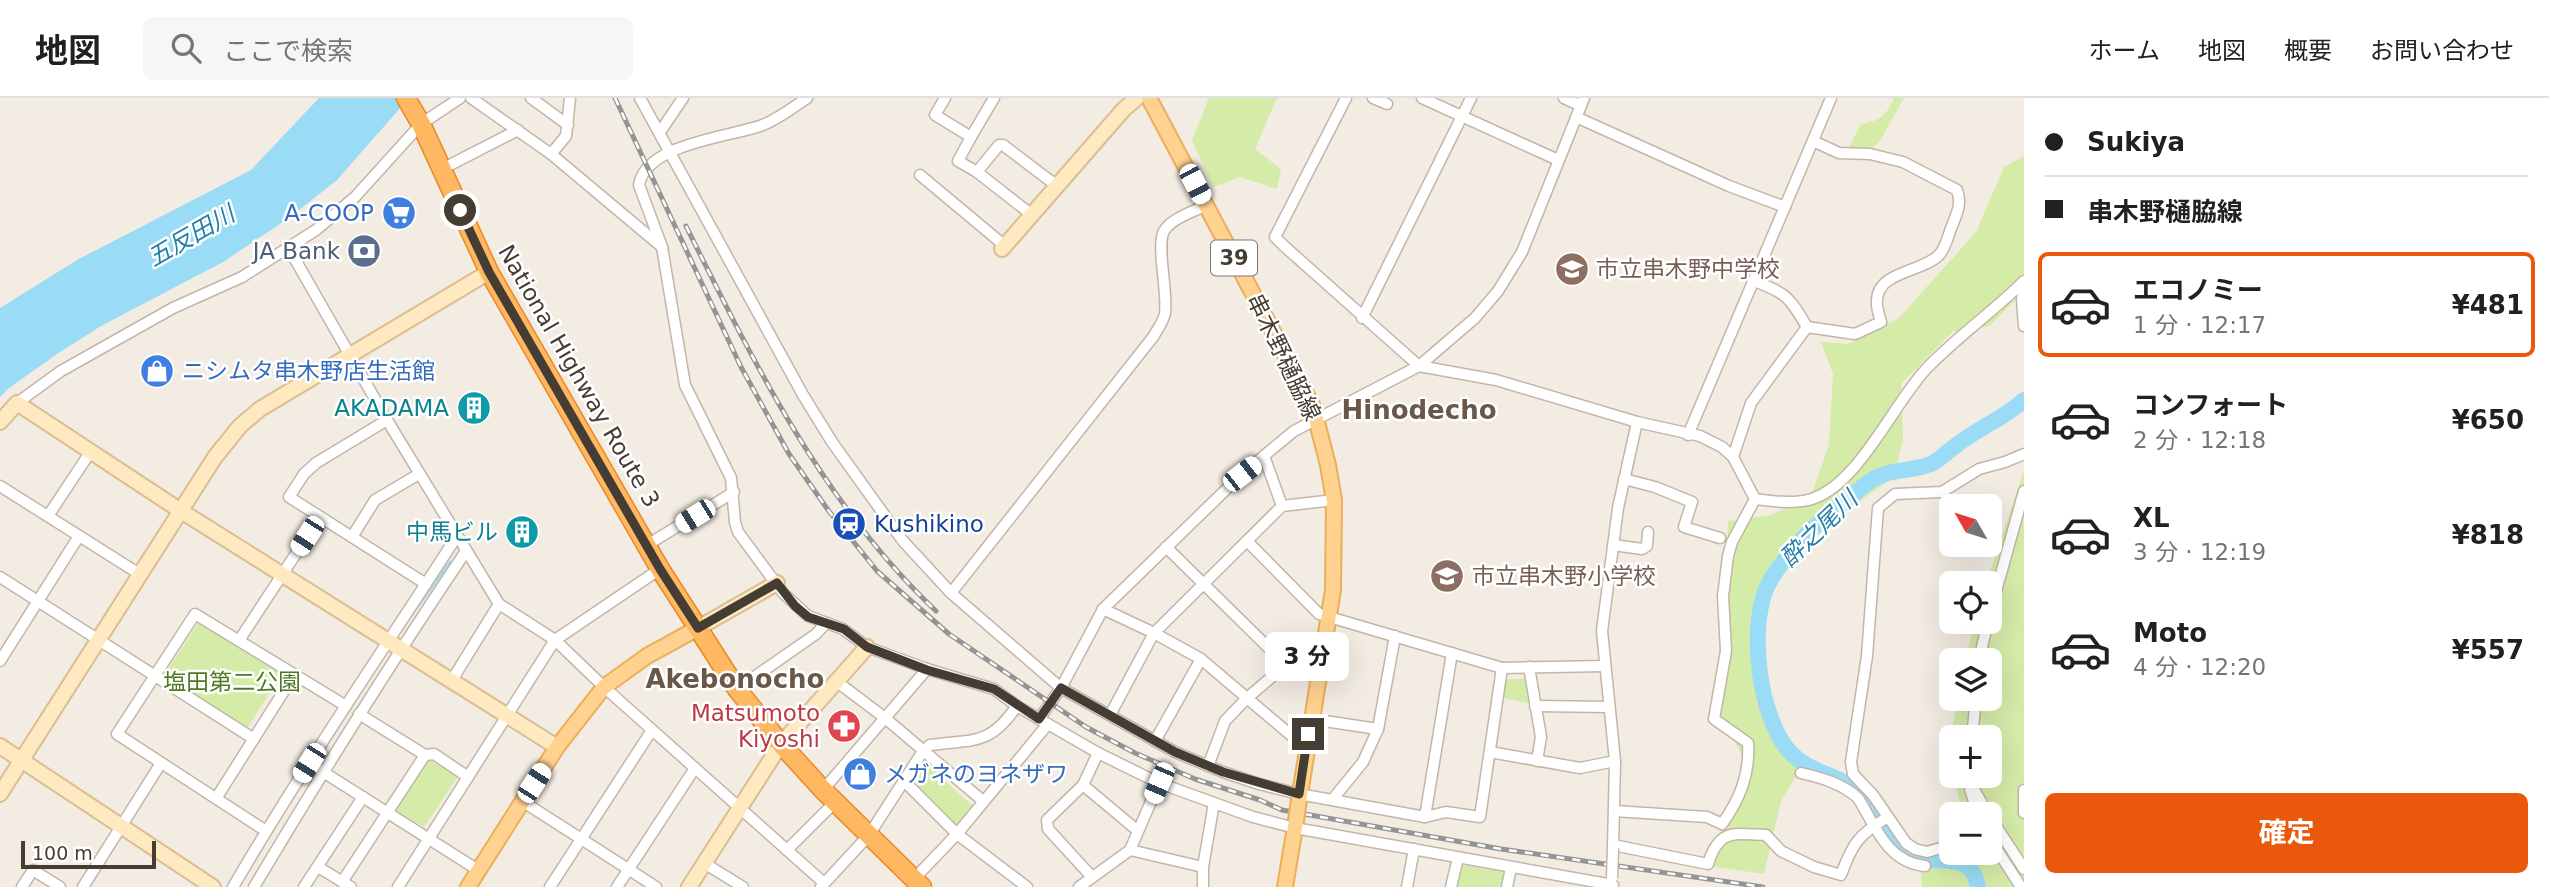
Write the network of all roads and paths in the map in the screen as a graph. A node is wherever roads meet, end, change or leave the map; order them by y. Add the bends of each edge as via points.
1 (460, 98) edge
2 (471, 98) edge
3 (531, 98) edge
4 (570, 98) edge
5 (640, 98) edge
6 (683, 98) edge
7 (807, 98) edge
8 (945, 98) edge
9 (994, 98) edge
10 (1137, 98) edge
11 (1149, 98) edge
12 (1346, 98) edge
13 (1373, 98) edge
14 (1422, 98) edge
15 (1471, 98) edge
16 (1564, 98) edge
17 (1831, 98) edge
18 (408, 102) edge
19 (1387, 104) dead end
20 (1581, 107) edge
21 (1462, 118) junction
22 (421, 124) junction
23 (568, 125) junction
24 (518, 130) junction
25 (660, 132) junction
26 (971, 137) junction
27 (1813, 141) junction
28 (669, 152) junction
29 (551, 154) junction
30 (1558, 160) junction
31 (442, 169) junction
32 (977, 172) junction
33 (920, 175) dead end
34 (1057, 186) junction
35 (1206, 205) junction
36 (1785, 207) junction
37 (1032, 215) junction
38 (288, 247) junction
39 (662, 247) junction
40 (1003, 247) joint
41 (489, 272) junction
42 (1754, 281) junction
43 (2024, 281) edge
44 (2024, 288) edge
45 (1362, 318) junction
46 (2024, 326) edge
47 (1807, 327) junction
48 (351, 356) junction
49 (1419, 366) junction
50 (17, 403) junction
51 (1317, 419) junction
52 (387, 420) junction
53 (0, 422) edge
54 (1637, 422) junction
55 (1688, 435) junction
56 (91, 451) junction
57 (2024, 454) edge
58 (1264, 456) junction
59 (1733, 457) junction
60 (419, 474) junction
61 (1624, 479) junction
62 (0, 486) edge
63 (2024, 491) edge
64 (734, 492) junction
65 (1755, 499) junction
66 (1334, 500) junction
67 (1282, 506) junction
68 (181, 511) junction
69 (48, 516) junction
70 (320, 517) junction
71 (1648, 532) dead end
72 (79, 536) junction
73 (457, 536) junction
74 (352, 537) junction
75 (1720, 538) dead end
76 (1247, 541) junction
77 (647, 545) junction
78 (1614, 545) junction
79 (1166, 547) junction
80 (466, 551) junction
81 (660, 569) junction
82 (2002, 571) edge
83 (282, 574) junction
84 (141, 575) junction
85 (0, 577) edge
86 (777, 583) junction
87 (426, 584) junction
88 (1203, 584) junction
89 (951, 593) junction
90 (38, 602) junction
91 (499, 604) junction
92 (1103, 608) junction
93 (1329, 615) junction
94 (826, 623) junction
95 (698, 628) junction
96 (1154, 633) junction
97 (1395, 636) junction
98 (240, 639) junction
99 (388, 640) junction
100 (555, 640) junction
101 (99, 641) junction
102 (867, 647) junction
103 (401, 648) junction
104 (1452, 653) junction
105 (1201, 659) junction
106 (0, 661) edge
107 (1286, 665) junction
108 (1605, 666) junction
109 (1529, 667) junction
110 (1502, 668) junction
111 (927, 670) junction
112 (1319, 671) junction
113 (154, 676) junction
114 (295, 676) junction
115 (452, 680) junction
116 (836, 681) junction
117 (604, 687) junction
118 (1061, 688) junction
119 (737, 690) junction
120 (1247, 698) junction
121 (346, 706) junction
122 (1017, 706) junction
123 (1535, 706) junction
124 (1609, 707) junction
125 (359, 714) junction
126 (507, 715) junction
127 (1110, 715) junction
128 (885, 718) junction
129 (1311, 719) junction
130 (1043, 721) junction
131 (1378, 729) junction
132 (652, 730) junction
133 (254, 739) junction
134 (1155, 741) junction
135 (781, 744) junction
136 (0, 746) edge
137 (557, 747) junction
138 (1306, 748) junction
139 (923, 751) junction
140 (1490, 752) junction
141 (1098, 753) junction
142 (425, 755) junction
143 (22, 760) junction
144 (1536, 761) junction
145 (1615, 761) junction
146 (161, 763) junction
147 (309, 763) junction
148 (1208, 766) junction
149 (695, 768) junction
150 (322, 772) junction
151 (1801, 773) dead end
152 (468, 777) junction
153 (904, 781) junction
154 (1159, 783) junction
155 (1083, 785) junction
156 (2024, 790) edge
157 (0, 794) edge
158 (829, 796) junction
159 (217, 797) junction
160 (363, 797) junction
161 (1299, 797) junction
162 (1332, 800) junction
163 (523, 801) junction
164 (983, 802) junction
165 (1214, 803) junction
166 (740, 808) junction
167 (1614, 811) junction
168 (387, 812) junction
169 (2024, 813) edge
170 (1425, 817) junction
171 (1882, 821) junction
172 (1296, 824) junction
173 (122, 826) junction
174 (266, 831) junction
175 (1138, 831) junction
176 (957, 834) junction
177 (869, 835) junction
178 (2002, 835) edge
179 (429, 839) junction
180 (582, 839) junction
181 (1613, 847) junction
182 (1939, 848) edge
183 (1414, 849) junction
184 (787, 850) junction
185 (1130, 850) junction
186 (1458, 858) junction
187 (2002, 858) edge
188 (704, 863) junction
189 (1925, 866) dead end
190 (318, 867) junction
191 (1203, 867) junction
192 (1511, 868) junction
193 (629, 869) junction
194 (2024, 869) edge
195 (478, 870) junction
196 (1092, 877) junction
197 (1565, 882) edge
198 (1613, 883) edge
199 (347, 884) edge
200 (822, 885) edge
201 (914, 885) edge
202 (22, 887) edge
203 (60, 887) edge
204 (83, 887) edge
205 (213, 887) edge
206 (233, 887) edge
207 (254, 887) edge
208 (304, 887) edge
209 (398, 887) edge
210 (468, 887) edge
211 (550, 887) edge
212 (617, 887) edge
213 (656, 887) edge
214 (689, 887) edge
215 (743, 887) edge
216 (1027, 887) edge
217 (1079, 887) edge
218 (1203, 887) edge
219 (1285, 887) edge
220 (1407, 887) edge
221 (1451, 887) edge
222 (1507, 887) edge
223 (2021, 887) edge

1 - 22 street
2 - 24 street
3 - 23 street
4 - 23 street
5 - 25 street
6 - 25 street
7 - 28 street via 764,125
8 - 26 street via 935,115
9 - 26 street
10 - 34 street
11 - 35 main road, 串木野樋脇線 / 39
12 - 45 street via 1275,237
13 - 19 street
14 - 21 street
15 - 21 street
16 - 20 street
17 - 27 street
18 - 22 highway, National Highway Route 3
20 - 30 street
20 - 36 street via 1729,186
21 - 30 street
21 - 45 street
22 - 31 highway, National Highway Route 3
22 - 38 street via 355,197
23 - 29 street via 566,136
24 - 29 street
24 - 31 street
25 - 28 street
26 - 32 street via 958,161
27 - 36 street
27 - 47 street via 1839,153 1903,162 1957,190 1961,199 1942,253 1884,283 1876,299 1881,322 1854,334
28 - 39 street via 649,167 639,185
28 - 89 street via 832,442 904,541
29 - 39 street
30 - 49 street via 1522,252 1498,291 1475,318
31 - 41 highway, National Highway Route 3
32 - 34 street via 1003,145
32 - 37 street
33 - 40 street
34 - 37 street
35 - 51 main road, 串木野樋脇線 / 39
35 - 89 street via 1164,231 1165,315 1153,337
36 - 42 street
37 - 40 street
38 - 48 street
38 - 50 street via 242,277 173,308 61,371
39 - 64 street via 685,385 726,466
41 - 48 street
41 - 77 highway, National Highway Route 3
42 - 47 street via 1790,299
42 - 55 street
43 - 65 street via 1930,365 1845,476 1808,500
44 - 46 street
45 - 49 street
47 - 59 street via 1751,403
48 - 52 street
48 - 68 street via 260,409 240,426
49 - 51 street
49 - 54 street via 1496,380
50 - 53 street
50 - 56 street
51 - 58 street
51 - 66 main road, 串木野樋脇線 / 39
52 - 60 street
52 - 70 street via 304,474 289,497
54 - 55 street
54 - 61 street
55 - 59 street via 1700,436
56 - 68 street
56 - 69 street
57 - 171 street via 1979,470 1942,492 1895,494 1878,508 1867,656 1851,762 1853,774 1873,795
58 - 67 street
58 - 79 street
59 - 65 street
60 - 73 street
60 - 74 street via 375,500
61 - 75 street via 1692,502 1684,527
61 - 78 street
62 - 69 street
63 - 82 street
64 - 77 street
64 - 86 street via 738,532
65 - 167 street via 1732,542 1723,596 1726,651 1714,719 1748,743 1749,764 1732,811 1722,824 1707,817
66 - 67 street
66 - 93 main road, 串木野樋脇線 / 39
67 - 76 street
68 - 83 street
68 - 84 street
69 - 72 street
70 - 74 street
70 - 83 street
71 - 78 street via 1647,546 1642,549
72 - 84 street
72 - 90 street
73 - 80 street
73 - 87 street
74 - 87 street
76 - 88 street
76 - 93 street via 1319,614
77 - 81 highway, National Highway Route 3
78 - 108 street via 1602,631
79 - 88 street
79 - 92 street
80 - 91 street
80 - 103 street
81 - 95 highway, National Highway Route 3
81 - 100 street
83 - 98 street
83 - 99 street
84 - 101 street
85 - 90 street
86 - 94 street via 808,617
86 - 95 street
87 - 99 street
88 - 96 street
88 - 107 street
89 - 118 street
90 - 101 street
90 - 106 street
91 - 100 street
91 - 115 street
92 - 96 street
92 - 118 street
93 - 97 street
93 - 112 main road, 串木野樋脇線 / 39
94 - 102 street via 844,629
94 - 119 street
95 - 117 main road
95 - 119 highway, National Highway Route 3
96 - 105 street
96 - 127 street
97 - 104 street
97 - 131 street
98 - 113 street via 195,614
98 - 114 street
99 - 103 street
99 - 121 street
100 - 117 street
100 - 126 street
101 - 113 street
101 - 143 street
102 - 111 street
102 - 116 street
103 - 115 street
103 - 125 street
104 - 110 street
104 - 170 street
105 - 120 street
105 - 134 street
107 - 112 street
107 - 120 street
108 - 109 street
108 - 124 street
109 - 110 street
109 - 123 street
110 - 140 street
111 - 122 street via 994,689
111 - 128 street
112 - 129 main road, 串木野樋脇線 / 39
113 - 133 street
113 - 146 street via 117,734
114 - 121 street
114 - 133 street
115 - 126 street
116 - 128 street
116 - 135 street
117 - 132 street
117 - 137 main road
118 - 127 street
118 - 130 street
119 - 135 highway, National Highway Route 3
120 - 138 street
120 - 148 street via 1225,722
121 - 147 street
122 - 130 street
122 - 139 street via 991,735 930,745
123 - 124 street
123 - 144 street via 1541,737
124 - 145 street
125 - 142 street
125 - 150 street
126 - 137 street
126 - 152 street
127 - 134 street
128 - 139 street
128 - 158 street
129 - 131 street
129 - 138 main road, 串木野樋脇線 / 39
130 - 141 street
130 - 164 street
131 - 162 street via 1363,762
132 - 149 street
132 - 180 street
133 - 159 street
134 - 148 street
135 - 158 highway, National Highway Route 3
135 - 166 street
136 - 143 street
137 - 163 main road
138 - 161 main road, 串木野樋脇線 / 39
139 - 153 street
139 - 164 street
140 - 144 street
140 - 170 street via 1480,817 1446,812
141 - 154 street
141 - 155 street
142 - 152 street via 434,754
142 - 168 street
143 - 157 street
143 - 173 street
144 - 145 street via 1580,768
145 - 167 street
146 - 159 street
146 - 173 street
147 - 150 street
147 - 174 street
148 - 161 street
149 - 166 street
149 - 193 street
150 - 160 street
150 - 207 street
151 - 171 street via 1842,785
152 - 179 street
153 - 176 street
153 - 177 street
154 - 165 street
154 - 175 street
155 - 175 street
155 - 196 street via 1047,820 1048,829
156 - 169 street
158 - 177 highway, National Highway Route 3
158 - 184 street
159 - 174 street
160 - 168 street
160 - 190 street
161 - 162 street
161 - 172 main road, 串木野樋脇線 / 39, bridge
162 - 170 street
163 - 180 street
163 - 195 main road
164 - 176 street
165 - 172 street via 1252,817
165 - 191 street
166 - 184 street
166 - 188 street
167 - 181 street
168 - 179 street
168 - 199 street
171 - 181 street via 1851,847 1841,875 1781,851 1766,835 1727,835 1713,847 1709,864
171 - 182 street via 1915,849
171 - 189 street via 1894,854
172 - 183 street
172 - 219 main road, 串木野樋脇線 / 39
173 - 204 street
173 - 205 street
174 - 206 street
175 - 185 street
176 - 201 street
176 - 216 street
177 - 200 street
177 - 201 highway, National Highway Route 3
178 - 194 street
179 - 195 street
179 - 209 street
180 - 193 street
180 - 211 street
181 - 198 street, bridge
183 - 186 street
183 - 220 street
184 - 200 street
185 - 191 street
185 - 196 street
186 - 192 street
186 - 221 street
187 - 223 street
188 - 214 street
188 - 215 street
190 - 199 street
190 - 208 street
191 - 218 street
192 - 197 street
192 - 222 street
193 - 212 street
193 - 213 street
195 - 210 main road
196 - 217 street
197 - 198 street
202 - 203 street via 33,870

